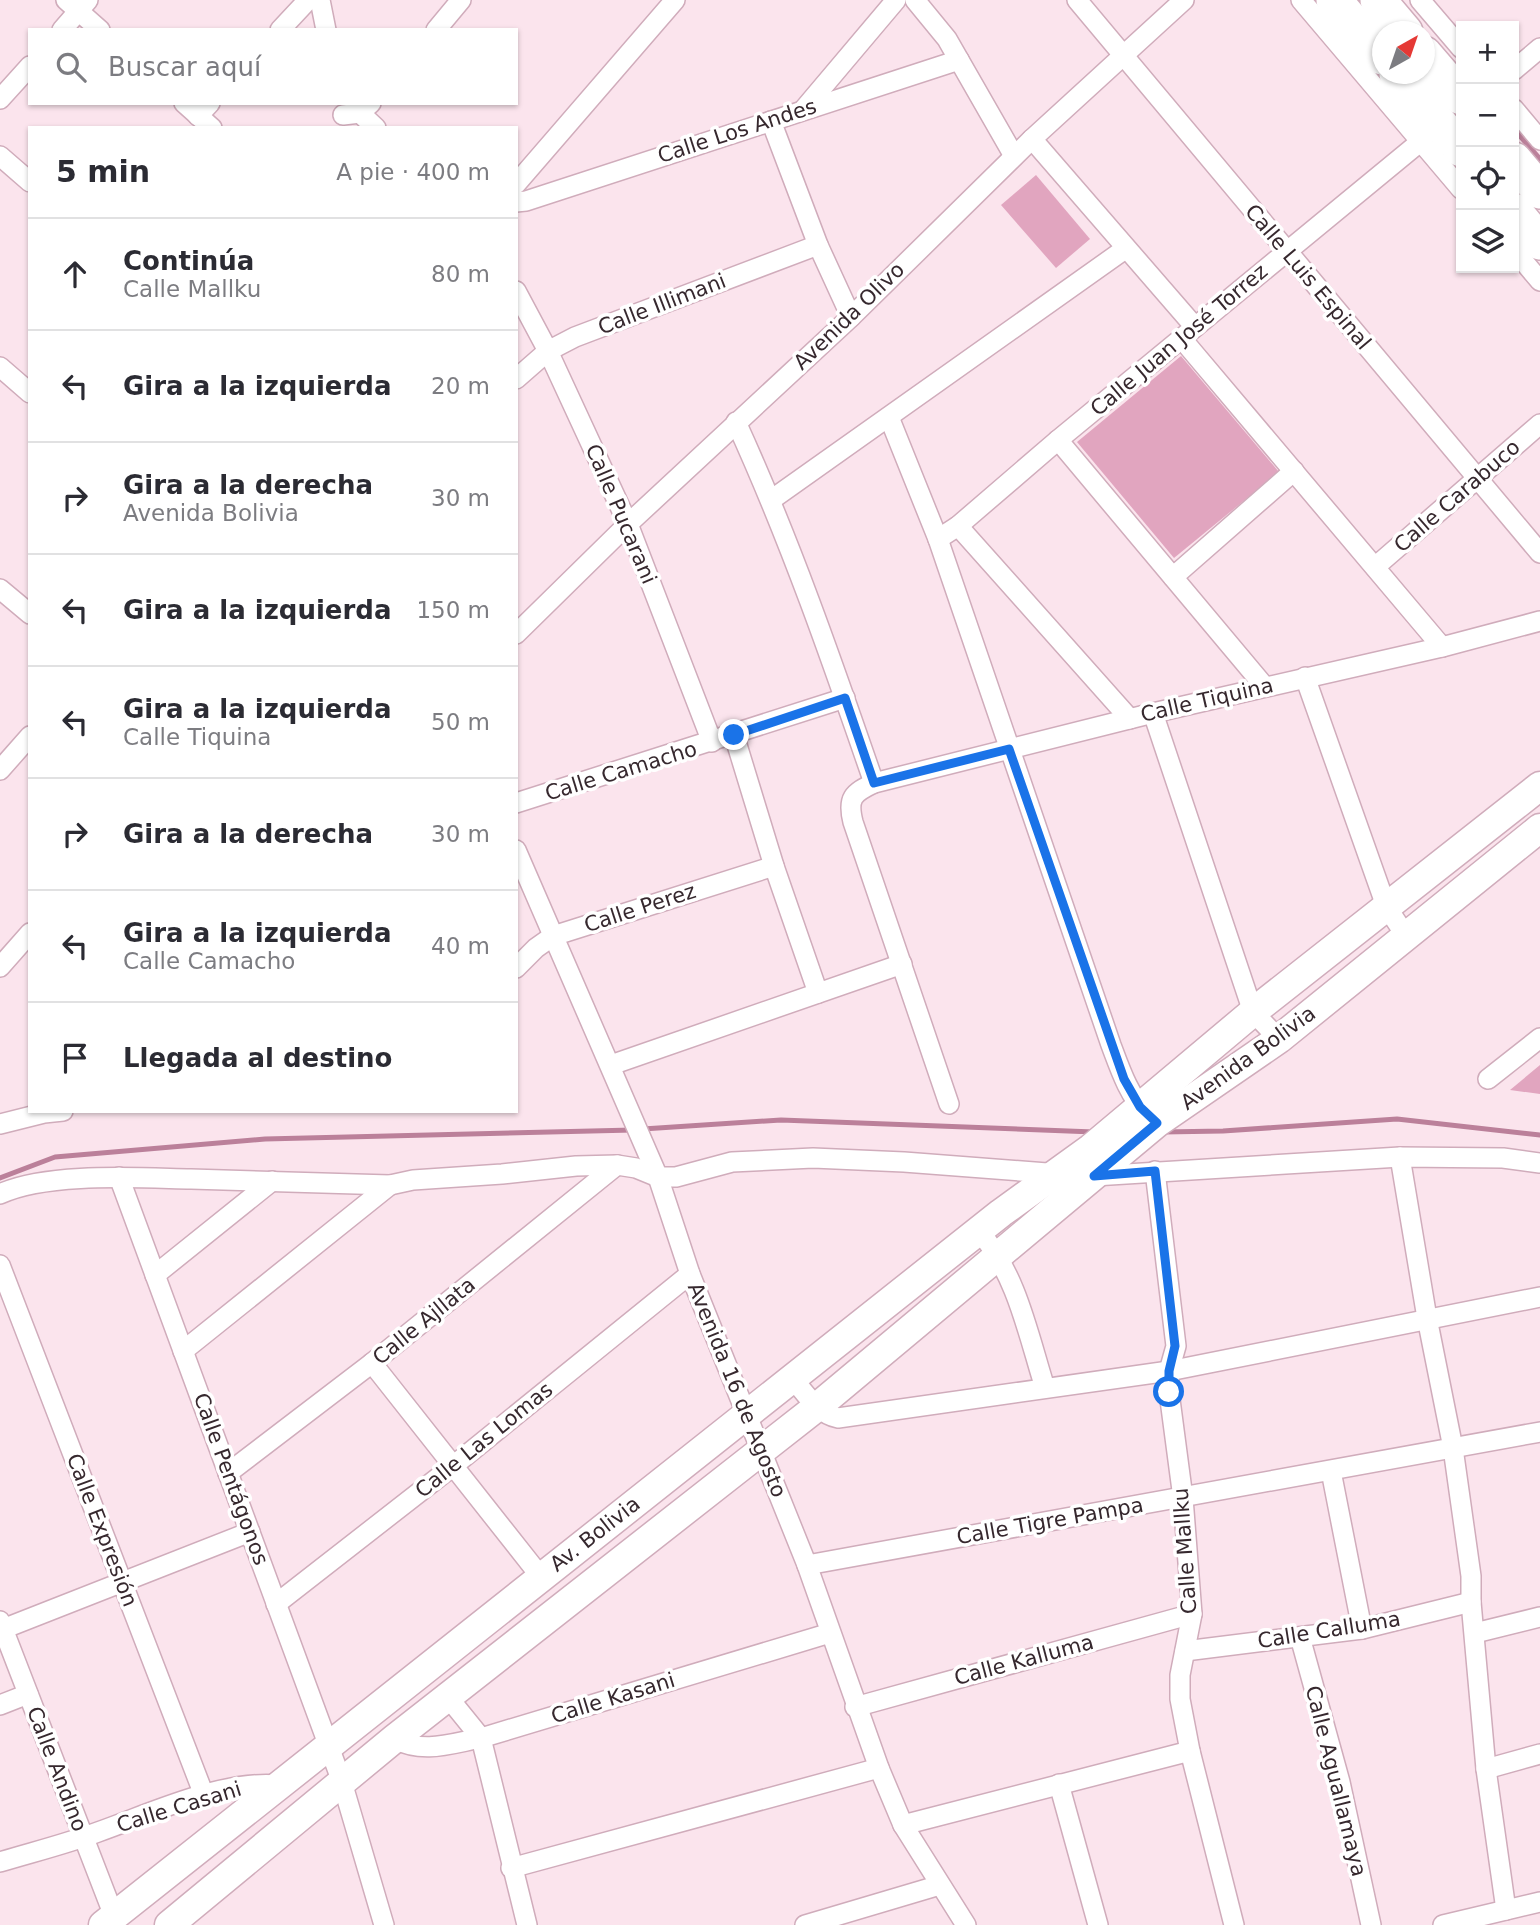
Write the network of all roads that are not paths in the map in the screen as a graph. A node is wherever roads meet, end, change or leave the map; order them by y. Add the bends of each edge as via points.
1 (308, 0) edge
2 (320, 0) edge
3 (461, 0) edge
4 (675, 0) edge
5 (896, 0) edge
6 (915, 0) edge
7 (1077, 0) edge
8 (1184, 0) edge
9 (1301, 0) edge
10 (1334, 0) edge
11 (1378, 0) edge
12 (1420, 0) edge
13 (77, 4) edge
14 (1396, 21) edge
15 (63, 28) edge
16 (98, 28) edge
17 (282, 28) edge
18 (326, 28) edge
19 (438, 28) edge
20 (1456, 42) edge
21 (1372, 45) edge
22 (1540, 48) edge
23 (1124, 54) junction
24 (959, 60) junction
25 (1519, 66) edge
26 (1435, 67) edge
27 (28, 68) edge
28 (1406, 84) edge
29 (1456, 91) edge
30 (0, 99) edge
31 (804, 109) junction
32 (352, 112) edge
33 (1519, 115) edge
34 (771, 121) junction
35 (373, 126) edge
36 (1032, 139) junction
37 (1540, 140) edge
38 (1420, 142) junction
39 (1459, 147) edge
40 (0, 156) edge
41 (1014, 156) junction
42 (1519, 166) edge
43 (28, 180) edge
44 (518, 182) edge
45 (1456, 183) edge
46 (1540, 191) edge
47 (518, 202) edge
48 (1519, 217) edge
49 (1540, 242) edge
50 (818, 245) junction
51 (1125, 249) junction
52 (1286, 251) junction
53 (1519, 256) edge
54 (1540, 281) edge
55 (518, 295) edge
56 (850, 317) junction
57 (1189, 333) junction
58 (548, 352) junction
59 (0, 367) edge
60 (518, 377) edge
61 (28, 391) edge
62 (888, 417) junction
63 (736, 422) junction
64 (1540, 424) edge
65 (1058, 440) junction
66 (1294, 471) junction
67 (1478, 478) junction
68 (772, 500) junction
69 (628, 524) junction
70 (958, 526) junction
71 (938, 539) junction
72 (1540, 553) edge
73 (1375, 567) junction
74 (1173, 577) junction
75 (0, 589) edge
76 (28, 612) edge
77 (1540, 621) edge
78 (518, 632) edge
79 (1442, 647) junction
80 (1305, 677) junction
81 (1265, 687) junction
82 (845, 698) junction
83 (1153, 713) junction
84 (1130, 719) junction
85 (734, 735) junction
86 (28, 738) edge
87 (712, 742) junction
88 (1009, 749) junction
89 (0, 770) edge
90 (874, 783) junction
91 (1540, 786) edge
92 (518, 802) edge
93 (1540, 828) edge
94 (518, 855) edge
95 (774, 866) junction
96 (1386, 906) junction
97 (28, 935) edge
98 (553, 936) junction
99 (1406, 936) junction
100 (902, 964) junction
101 (518, 966) edge
102 (0, 967) edge
103 (818, 993) junction
104 (1253, 1012) junction
105 (1540, 1038) edge
106 (1279, 1039) junction
107 (611, 1065) junction
108 (1488, 1079) dead end
109 (949, 1104) dead end
110 (47, 1113) edge
111 (1141, 1116) junction
112 (0, 1124) edge
113 (1400, 1157) junction
114 (1092, 1162) junction
115 (1540, 1163) edge
116 (617, 1165) junction
117 (1155, 1171) junction
118 (1058, 1174) junction
119 (119, 1177) junction
120 (658, 1177) junction
121 (272, 1181) junction
122 (390, 1185) junction
123 (0, 1194) edge
124 (979, 1231) junction
125 (998, 1255) junction
126 (0, 1265) edge
127 (690, 1274) junction
128 (155, 1275) junction
129 (1540, 1297) edge
130 (1427, 1318) junction
131 (183, 1350) junction
132 (372, 1363) junction
133 (1169, 1371) junction
134 (793, 1379) junction
135 (1045, 1388) junction
136 (817, 1407) junction
137 (746, 1416) junction
138 (1540, 1432) edge
139 (1453, 1448) junction
140 (761, 1449) junction
141 (453, 1466) junction
142 (1331, 1471) junction
143 (228, 1473) junction
144 (1183, 1498) junction
145 (250, 1532) junction
146 (807, 1564) junction
147 (541, 1577) junction
148 (123, 1583) junction
149 (1471, 1602) junction
150 (276, 1604) junction
151 (1192, 1614) junction
152 (1540, 1617) edge
153 (1, 1625) edge
154 (1362, 1629) junction
155 (831, 1633) junction
156 (1475, 1633) junction
157 (1300, 1637) junction
158 (1185, 1651) junction
159 (28, 1694) junction
160 (447, 1696) junction
161 (0, 1705) edge
162 (855, 1707) junction
163 (481, 1738) junction
164 (394, 1739) junction
165 (328, 1745) junction
166 (1190, 1751) junction
167 (1540, 1755) edge
168 (879, 1768) junction
169 (1486, 1769) junction
170 (342, 1782) junction
171 (1059, 1784) junction
172 (278, 1785) junction
173 (204, 1795) junction
174 (903, 1825) junction
175 (83, 1838) junction
176 (0, 1861) edge
177 (511, 1868) junction
178 (940, 1885) junction
179 (1540, 1902) edge
180 (1506, 1910) junction
181 (109, 1921) edge
182 (169, 1925) edge
183 (384, 1925) edge
184 (527, 1925) edge
185 (805, 1925) edge
186 (966, 1925) edge
187 (1098, 1925) edge
188 (1234, 1925) edge
189 (1371, 1925) edge
190 (1443, 1925) edge

1 - 17 street
2 - 18 street
3 - 19 street
4 - 44 street
5 - 31 street
6 - 24 street
7 - 23 street, Calle Luis Espinal
8 - 23 street, Avenida Olivo
9 - 38 street
10 - 21 highway
11 - 14 highway
12 - 20 street
13 - 15 street
13 - 16 street
22 - 25 street
23 - 36 street, Avenida Olivo
23 - 52 street, Calle Luis Espinal
24 - 31 street, Calle Los Andes
24 - 41 street
26 - 29 highway
27 - 30 street
28 - 39 highway
31 - 34 street, Calle Los Andes
32 - 35 street
33 - 37 street
34 - 47 street, Calle Los Andes
34 - 50 street
36 - 41 street, Avenida Olivo
36 - 51 street
38 - 45 street
38 - 52 street, Calle Juan José Torrez
40 - 43 street
41 - 56 street, Avenida Olivo
42 - 46 highway
48 - 49 highway
50 - 56 street
50 - 58 street, Calle Illimani via 575,337
51 - 57 street
51 - 62 street
52 - 57 street, Calle Juan José Torrez
52 - 67 street, Calle Luis Espinal
53 - 54 street
55 - 58 street, Calle Pucarani
56 - 63 street, Avenida Olivo
57 - 65 street, Calle Juan José Torrez
57 - 66 street
58 - 60 street, Calle Illimani
58 - 69 street, Calle Pucarani
59 - 61 street
62 - 68 street
62 - 71 street
63 - 68 street
63 - 69 street, Avenida Olivo
64 - 67 street, Calle Carabuco
65 - 70 street, Calle Juan José Torrez
65 - 74 street
66 - 73 street
66 - 74 street
67 - 72 street, Calle Luis Espinal
67 - 73 street, Calle Carabuco
68 - 82 street
69 - 78 street, Avenida Olivo
69 - 87 street, Calle Pucarani
70 - 71 street, Calle Juan José Torrez
70 - 84 street
71 - 88 street
73 - 79 street
74 - 81 street
75 - 76 street
77 - 79 street, Calle Tiquina
79 - 80 street, Calle Tiquina
80 - 81 street, Calle Tiquina
80 - 96 street
81 - 83 street, Calle Tiquina
82 - 85 street, Calle Camacho
82 - 90 street
83 - 84 street, Calle Tiquina
83 - 104 street
84 - 88 street, Calle Tiquina
85 - 87 street, Calle Camacho
85 - 95 street
86 - 89 street
87 - 92 street, Calle Camacho
88 - 90 street, Calle Tiquina
88 - 111 street via 1111,1045
90 - 100 street via 854,795 850,810
91 - 96 street, Avenida Bolivia
93 - 99 street, Avenida Bolivia
94 - 98 street, Avenida 16 de Agosto
95 - 98 street, Calle Perez
95 - 103 street
96 - 99 street
96 - 104 street, Avenida Bolivia
97 - 102 street
98 - 101 street, Calle Perez
98 - 107 street, Avenida 16 de Agosto
99 - 106 street, Avenida Bolivia
100 - 103 street
100 - 109 street
103 - 107 street
104 - 106 street
104 - 111 street, Avenida Bolivia
105 - 108 street
106 - 111 street, Avenida Bolivia
107 - 120 street, Avenida 16 de Agosto
110 - 112 street
111 - 114 street
111 - 114 street, Avenida Bolivia via 1127,1148
113 - 115 street
113 - 117 street
113 - 130 street
114 - 117 street
114 - 118 street, Av. Bolivia
114 - 125 street, Avenida Bolivia
116 - 120 street
116 - 122 street
116 - 132 street, Calle Ajllata
117 - 133 street, Calle Mallku via 1175,1346
118 - 120 street via 813,1158 732,1162 676,1177
118 - 124 street, Av. Bolivia
119 - 121 street
119 - 123 street via 41,1183
119 - 128 street, Calle Pentágonos
120 - 127 street, Avenida 16 de Agosto
121 - 122 street
121 - 128 street
122 - 131 street
124 - 125 street
124 - 134 street, Av. Bolivia
125 - 135 street
125 - 136 street, Avenida Bolivia
126 - 148 street, Calle Expresión
127 - 137 street, Avenida 16 de Agosto
127 - 141 street, Calle Las Lomas
128 - 131 street, Calle Pentágonos
129 - 130 street
130 - 133 street
130 - 139 street
131 - 143 street, Calle Pentágonos
132 - 141 street
132 - 143 street, Calle Ajllata
133 - 135 street
133 - 144 street, Calle Mallku
134 - 136 street
134 - 137 street, Av. Bolivia
135 - 136 street via 838,1418
136 - 140 street, Avenida Bolivia
137 - 140 street, Avenida 16 de Agosto
137 - 147 street, Av. Bolivia
138 - 139 street, Calle Tigre Pampa
139 - 142 street, Calle Tigre Pampa
139 - 149 street
140 - 146 street, Avenida 16 de Agosto
140 - 160 street, Av. Bolivia
141 - 147 street
141 - 150 street, Calle Las Lomas
142 - 144 street, Calle Tigre Pampa
142 - 154 street
143 - 145 street, Calle Pentágonos
144 - 146 street, Calle Tigre Pampa
144 - 151 street, Calle Mallku
145 - 148 street
145 - 150 street, Calle Pentágonos
146 - 155 street, Avenida 16 de Agosto
147 - 165 street, Av. Bolivia
148 - 153 street
148 - 173 street, Calle Expresión
149 - 154 street, Calle Calluma
149 - 156 street
150 - 165 street, Calle Pentágonos
151 - 158 street, Calle Mallku
151 - 162 street, Calle Kalluma
152 - 156 street
153 - 159 street, Calle Andino
154 - 157 street, Calle Calluma
155 - 162 street, Avenida 16 de Agosto
155 - 163 street, Calle Kasani
156 - 169 street
157 - 158 street, Calle Calluma
157 - 189 street, Calle Aguallamaya via 1340,1782
158 - 166 street, Calle Mallku via 1180,1699
159 - 161 street
159 - 175 street, Calle Andino
160 - 163 street
160 - 164 street, Av. Bolivia
162 - 168 street, Avenida 16 de Agosto
163 - 164 street, Calle Kasani via 431,1748 416,1748
163 - 177 street
164 - 170 street, Av. Bolivia
165 - 170 street, Calle Pentágonos
165 - 172 street, Av. Bolivia
166 - 171 street
166 - 188 street, Calle Mallku
167 - 169 street
168 - 174 street, Avenida 16 de Agosto
168 - 177 street
169 - 180 street
170 - 182 street, Av. Bolivia
170 - 183 street, Calle Pentágonos
171 - 174 street
171 - 187 street
172 - 173 street, Calle Casani via 256,1783
172 - 181 street, Av. Bolivia
173 - 175 street, Calle Casani
174 - 178 street, Avenida 16 de Agosto
175 - 176 street, Calle Casani
175 - 181 street, Calle Andino
177 - 184 street
178 - 185 street
178 - 186 street, Avenida 16 de Agosto
179 - 180 street
180 - 190 street

